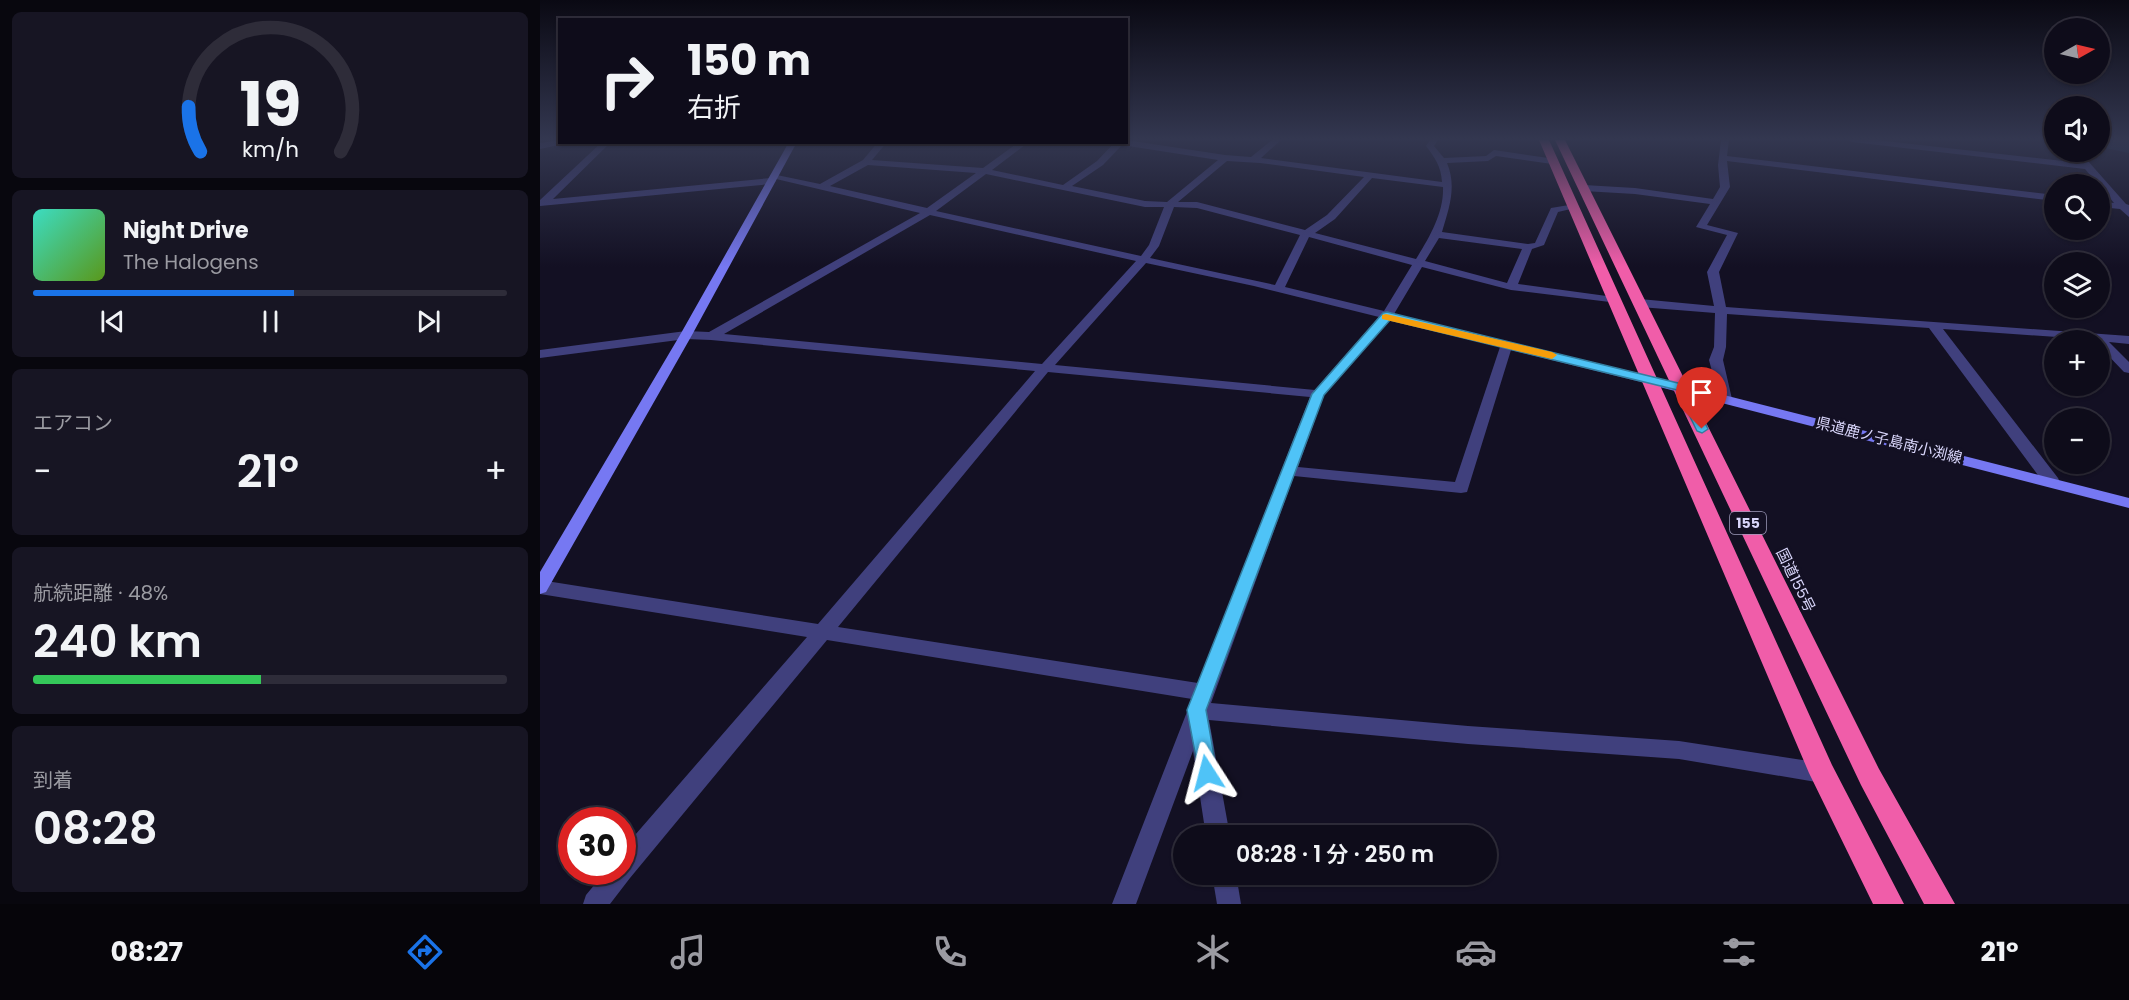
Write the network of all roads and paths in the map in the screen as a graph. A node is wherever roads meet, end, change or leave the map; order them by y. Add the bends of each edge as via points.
1 (564, 182) edge
2 (743, 182) edge
3 (771, 182) edge
4 (792, 182) edge
5 (830, 182) edge
6 (967, 182) edge
7 (1045, 182) edge
8 (1072, 182) edge
9 (1196, 182) edge
10 (1363, 182) edge
11 (1426, 182) edge
12 (1561, 182) edge
13 (1581, 182) edge
14 (1725, 182) edge
15 (1924, 182) edge
16 (2101, 182) edge
17 (1448, 185) joint
18 (1066, 186) junction
19 (821, 187) junction
20 (1584, 188) junction
21 (2044, 197) edge
22 (1716, 202) junction
23 (1171, 203) junction
24 (541, 204) edge
25 (1572, 206) junction
26 (2110, 206) edge
27 (2127, 209) edge
28 (928, 212) junction
29 (1306, 234) junction
30 (1436, 234) junction
31 (1528, 247) junction
32 (1143, 260) junction
33 (1420, 264) junction
34 (1511, 288) junction
35 (1278, 289) junction
36 (1614, 301) junction
37 (1640, 303) junction
38 (1721, 311) junction
39 (1387, 316) junction
40 (1933, 325) junction
41 (2044, 333) edge
42 (686, 335) junction
43 (711, 336) junction
44 (2110, 338) edge
45 (2129, 340) edge
46 (1507, 344) junction
47 (2110, 350) edge
48 (540, 354) edge
49 (1045, 368) junction
50 (2129, 369) edge
51 (1649, 380) junction
52 (1682, 388) junction
53 (1318, 394) junction
54 (1725, 399) junction
55 (1288, 471) junction
56 (2052, 482) junction
57 (2129, 503) edge
58 (540, 587) edge
59 (824, 632) junction
60 (1200, 701) junction
61 (1822, 773) junction
62 (1217, 825) edge
63 (636, 852) edge
64 (610, 885) edge
65 (1226, 885) edge
66 (595, 904) edge
67 (1125, 904) edge
68 (1229, 904) edge
69 (1889, 904) edge
70 (1940, 904) edge

1 - 24 street
2 - 24 street
3 - 42 street
4 - 19 street
5 - 19 street
6 - 28 street
7 - 18 street
8 - 18 street
9 - 23 street
10 - 29 street via 1331,217
11 - 17 street
12 - 25 highway, 155
13 - 20 highway, 国道155号 / 155
14 - 22 street
15 - 21 street
16 - 27 street
17 - 30 street via 1448,198
18 - 23 street via 1145,204
19 - 28 street
20 - 22 street
20 - 37 highway, 国道155号 / 155
22 - 38 street via 1701,227 1733,233 1713,273
23 - 29 street via 1197,205
23 - 32 street via 1154,246
25 - 31 street via 1554,210 1539,245
25 - 36 highway, 155
26 - 27 street
28 - 32 street
28 - 43 street
29 - 33 street
29 - 35 street
30 - 31 street
30 - 33 street
31 - 34 street
32 - 35 street
32 - 49 street
33 - 34 street
33 - 39 street
34 - 36 street
35 - 39 street
36 - 51 highway, 155
37 - 38 street
37 - 52 highway, 国道155号 / 155
38 - 40 street
38 - 54 street via 1716,360
39 - 46 street
39 - 53 street
40 - 41 street
40 - 56 street
42 - 43 street
42 - 48 street
42 - 58 street
43 - 49 street
44 - 45 street
46 - 51 street
46 - 55 street via 1461,488
47 - 50 street
49 - 53 street
49 - 59 street
51 - 52 street, 県道鹿ノ子島南小渕線
51 - 61 highway, 155
52 - 54 street, 県道鹿ノ子島南小渕線
52 - 70 highway, 国道155号 / 155 via 1870,777
53 - 55 street
54 - 56 street, 県道鹿ノ子島南小渕線
55 - 60 street
56 - 57 street, 県道鹿ノ子島南小渕線
58 - 59 street
59 - 60 street
59 - 63 street
60 - 61 street via 1468,735 1679,750
60 - 62 street
60 - 67 street
61 - 69 highway, 155
64 - 66 street
65 - 68 street

